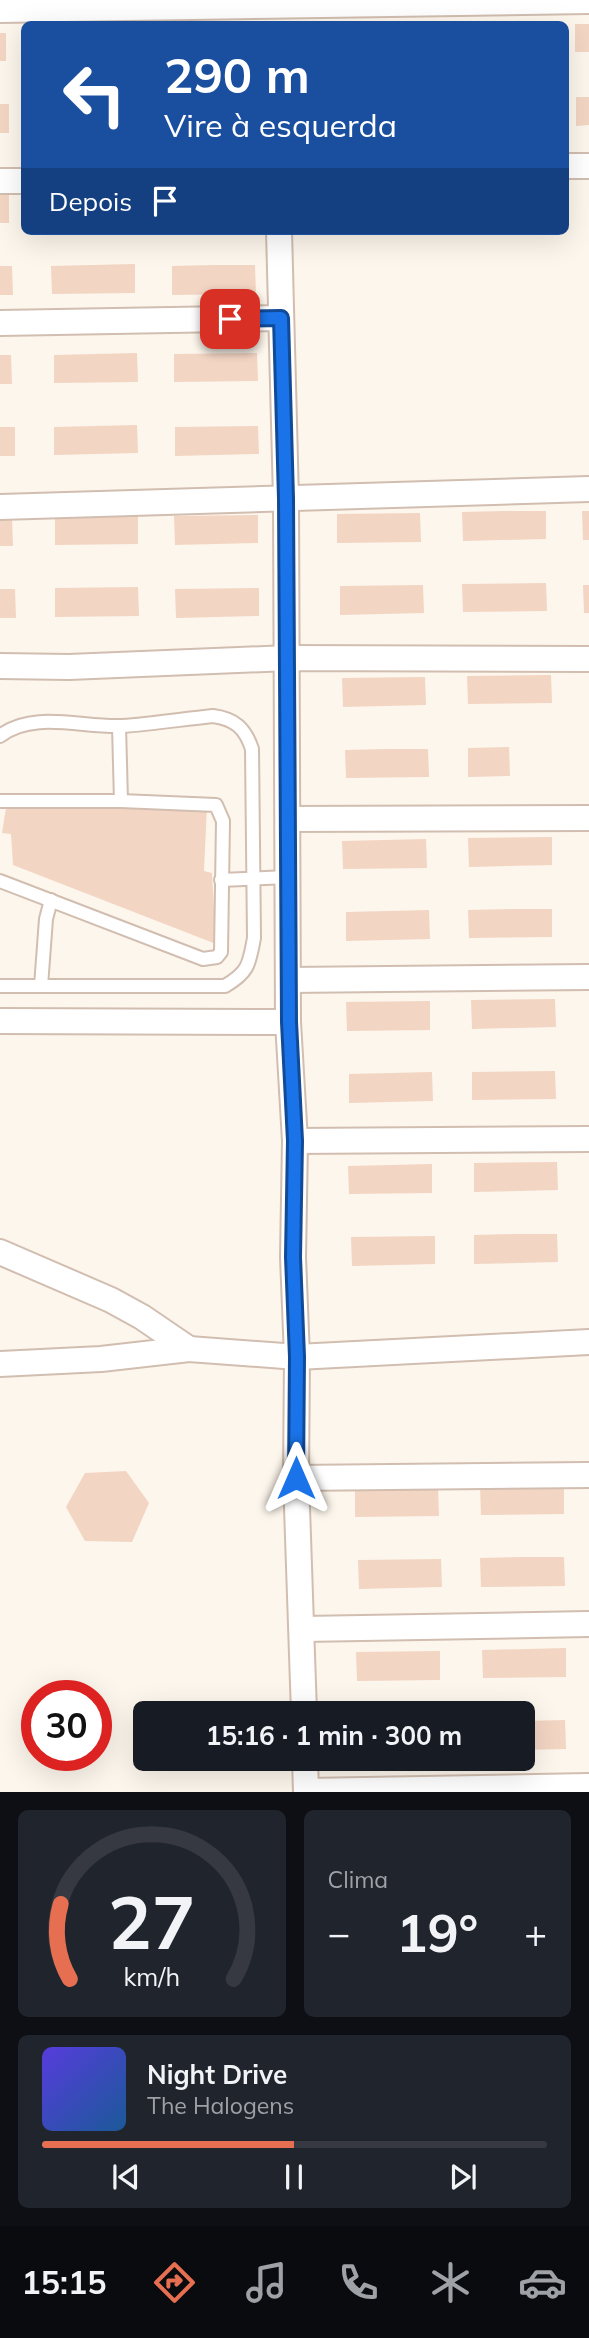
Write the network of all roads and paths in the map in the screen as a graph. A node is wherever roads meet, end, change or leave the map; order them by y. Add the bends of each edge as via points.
1 (589, 1) edge
2 (0, 10) edge
3 (276, 10) edge
4 (569, 166) edge
5 (589, 166) edge
6 (0, 181) edge
7 (21, 181) edge
8 (279, 235) edge
9 (281, 318) junction
10 (0, 323) edge
11 (589, 489) edge
12 (286, 499) junction
13 (0, 508) edge
14 (288, 658) junction
15 (589, 659) edge
16 (0, 666) edge
17 (119, 726) junction
18 (0, 736) edge
19 (0, 801) edge
20 (121, 801) junction
21 (589, 818) edge
22 (288, 819) junction
23 (288, 877) junction
24 (252, 879) junction
25 (221, 880) junction
26 (0, 881) edge
27 (51, 900) junction
28 (589, 977) edge
29 (288, 980) junction
30 (0, 986) edge
31 (41, 986) junction
32 (0, 1021) edge
33 (289, 1022) junction
34 (589, 1139) edge
35 (295, 1141) junction
36 (0, 1252) edge
37 (589, 1342) edge
38 (188, 1349) junction
39 (297, 1357) junction
40 (0, 1364) edge
41 (589, 1475) edge
42 (296, 1478) junction
43 (589, 1624) edge
44 (303, 1629) junction
45 (304, 1701) edge
46 (305, 1771) edge
47 (589, 1786) edge
48 (306, 1791) edge

1 - 3 street
2 - 3 street
4 - 5 street
6 - 7 street
8 - 9 street
9 - 10 street
9 - 12 street
11 - 12 street
12 - 13 street
12 - 14 street
14 - 15 street
14 - 16 street
14 - 22 street
17 - 18 lane via 27,723
17 - 20 lane
17 - 24 lane via 214,716 240,725 252,749
19 - 20 lane
20 - 25 lane via 216,805 223,821
21 - 22 street
22 - 23 street
23 - 24 lane
23 - 29 street
24 - 25 lane
24 - 31 lane via 250,959 241,976 225,986
25 - 27 lane via 221,952 203,959
26 - 27 lane
27 - 31 lane
28 - 29 street
29 - 33 street
30 - 31 lane
32 - 33 street
33 - 35 street
34 - 35 street
35 - 39 street
36 - 38 street via 111,1300
37 - 39 street
38 - 39 street
38 - 40 street
39 - 42 street
41 - 42 street
42 - 44 street
43 - 44 street
44 - 45 street
46 - 48 street
47 - 48 street

